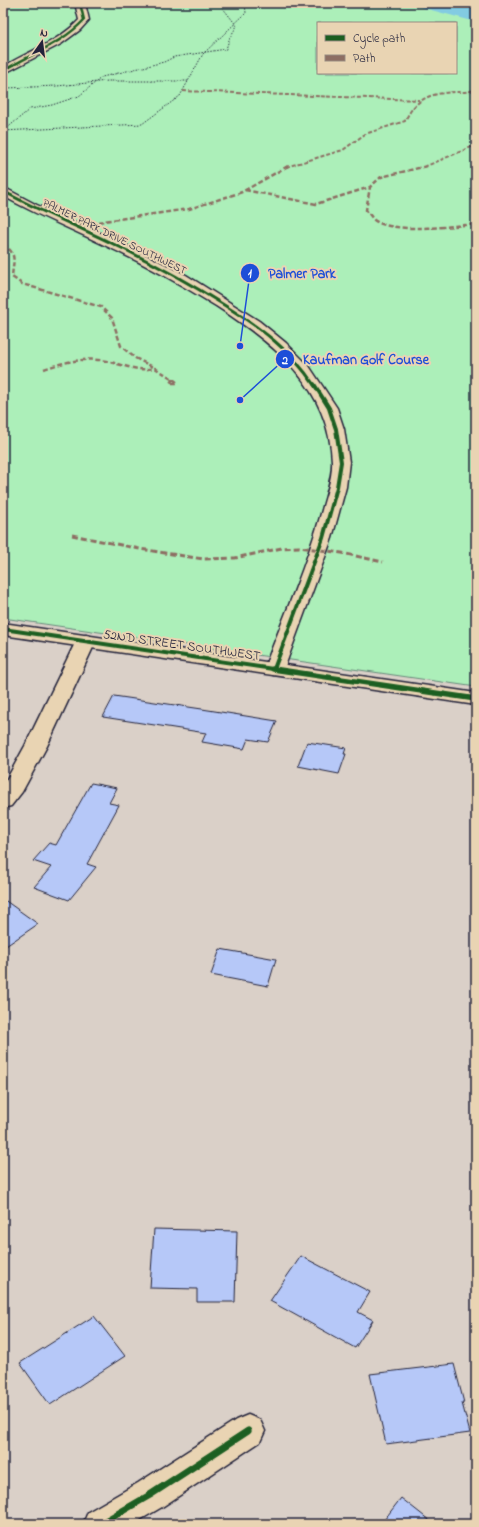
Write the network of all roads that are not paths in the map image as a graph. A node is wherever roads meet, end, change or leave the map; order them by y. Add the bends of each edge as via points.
1 (80, 3) edge
2 (3, 71) edge
3 (3, 192) edge
4 (3, 629) edge
5 (86, 641) junction
6 (274, 669) junction
7 (476, 699) edge
8 (3, 801) edge
9 (248, 1431) dead end
10 (100, 1524) edge

1 - 2 street via 84,20 77,29
3 - 6 street, PALMER PARK DRIVE SOUTHWEST via 181,278 254,324 304,369 329,408 336,429 341,462 337,487 323,538
4 - 5 street, 52ND STREET SOUTHWEST
5 - 6 street, 52ND STREET SOUTHWEST
5 - 8 street via 36,746 11,792
6 - 7 street, 52ND STREET SOUTHWEST
9 - 10 street via 150,1495

